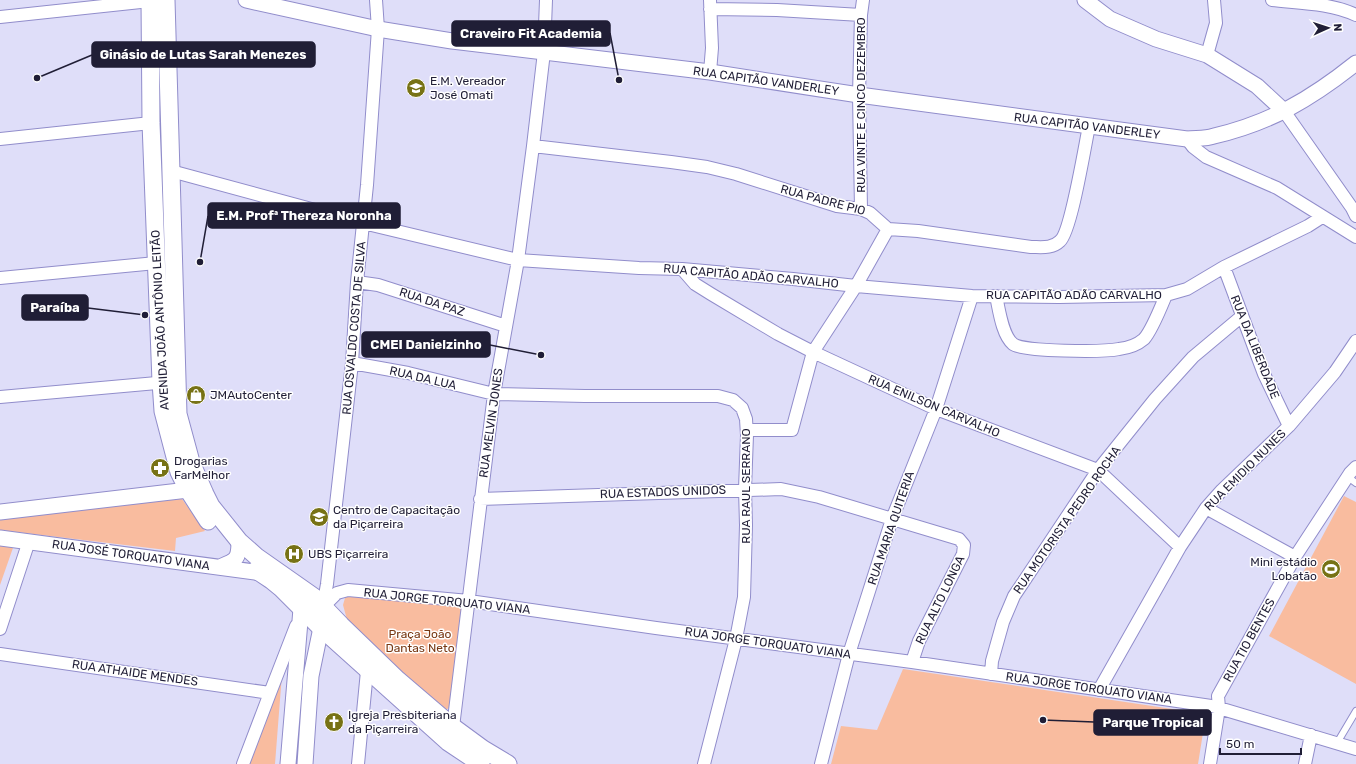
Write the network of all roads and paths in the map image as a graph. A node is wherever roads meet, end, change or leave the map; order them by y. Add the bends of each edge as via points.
1 (155, 0) edge
2 (246, 0) edge
3 (376, 0) edge
4 (546, 0) edge
5 (863, 0) edge
6 (1085, 0) edge
7 (1214, 0) edge
8 (1272, 0) edge
9 (710, 4) edge
10 (861, 15) junction
11 (1356, 15) edge
12 (0, 17) edge
13 (378, 29) junction
14 (544, 52) junction
15 (1207, 55) junction
16 (1356, 63) edge
17 (710, 72) junction
18 (859, 95) junction
19 (1284, 112) junction
20 (151, 123) junction
21 (1089, 126) junction
22 (0, 138) edge
23 (1187, 139) junction
24 (533, 146) junction
25 (171, 171) junction
26 (862, 209) junction
27 (1356, 216) edge
28 (1322, 217) junction
29 (363, 223) junction
30 (888, 229) junction
31 (1356, 237) edge
32 (518, 260) junction
33 (156, 263) junction
34 (1224, 267) junction
35 (682, 269) junction
36 (0, 278) edge
37 (357, 282) junction
38 (856, 286) junction
39 (1166, 295) junction
40 (972, 296) junction
41 (996, 296) junction
42 (1242, 316) junction
43 (506, 326) junction
44 (1356, 341) edge
45 (813, 352) junction
46 (352, 363) junction
47 (169, 381) junction
48 (494, 394) junction
49 (0, 397) edge
50 (936, 409) junction
51 (1289, 426) junction
52 (746, 430) junction
53 (1356, 467) edge
54 (1098, 470) junction
55 (1352, 480) edge
56 (188, 490) junction
57 (745, 490) junction
58 (480, 499) junction
59 (1206, 508) junction
60 (0, 512) edge
61 (892, 520) junction
62 (0, 538) edge
63 (959, 539) joint
64 (29, 541) junction
65 (1180, 547) junction
66 (239, 548) junction
67 (1295, 557) junction
68 (220, 567) junction
69 (262, 573) junction
70 (469, 601) junction
71 (324, 607) junction
72 (300, 613) junction
73 (321, 628) junction
74 (0, 629) edge
75 (736, 639) junction
76 (0, 654) edge
77 (849, 654) junction
78 (912, 662) junction
79 (367, 671) junction
80 (991, 674) junction
81 (1099, 690) junction
82 (270, 692) junction
83 (1219, 708) junction
84 (1356, 711) edge
85 (453, 728) junction
86 (1310, 734) junction
87 (1337, 743) junction
88 (1356, 749) edge
89 (243, 764) edge
90 (288, 764) edge
91 (305, 764) edge
92 (358, 764) edge
93 (480, 764) edge
94 (508, 764) edge
95 (704, 764) edge
96 (821, 764) edge
97 (1210, 764) edge
98 (1305, 764) edge

1 - 12 street
1 - 20 main road, AVENIDA JOÃO ANTÔNIO LEITÃO
1 - 25 main road, AVENIDA JOÃO ANTÔNIO LEITÃO
2 - 13 street, RUA CAPITÃO VANDERLEY
3 - 13 street, RUA OSVALDO COSTA DE SILVA
4 - 14 street, RUA MELVIN JONES
5 - 10 street, RUA VINTE E CINCO DEZEMBRO
6 - 15 street via 1110,19 1156,39
7 - 15 street via 1216,23
8 - 11 street via 1345,10
9 - 10 street
9 - 17 street
10 - 18 street, RUA VINTE E CINCO DEZEMBRO
13 - 14 street, RUA CAPITÃO VANDERLEY
13 - 29 street, RUA OSVALDO COSTA DE SILVA
14 - 17 street, RUA CAPITÃO VANDERLEY
14 - 24 street, RUA MELVIN JONES
15 - 19 street via 1257,86
16 - 19 street, RUA CAPITÃO VANDERLEY via 1301,103
17 - 18 street, RUA CAPITÃO VANDERLEY
18 - 21 street, RUA CAPITÃO VANDERLEY
18 - 26 street, RUA VINTE E CINCO DEZEMBRO
19 - 23 street, RUA CAPITÃO VANDERLEY via 1213,137
19 - 27 street
20 - 22 street
20 - 33 main road, AVENIDA JOÃO ANTÔNIO LEITÃO
21 - 23 street, RUA CAPITÃO VANDERLEY
21 - 30 street via 1069,224 1061,241 1053,246 1031,247
23 - 28 street via 1206,156 1277,188
24 - 26 street, RUA PADRE PIO via 707,168 736,174 837,206
24 - 32 street, RUA MELVIN JONES
25 - 29 street, RUA CAPITÃO ADÃO CARVALHO
25 - 47 main road, AVENIDA JOÃO ANTÔNIO LEITÃO
26 - 30 street, RUA PADRE PIO
28 - 31 street
28 - 34 street, RUA CAPITÃO ADÃO CARVALHO
29 - 32 street, RUA CAPITÃO ADÃO CARVALHO
29 - 37 street, RUA OSVALDO COSTA DE SILVA
30 - 38 street
32 - 35 street, RUA CAPITÃO ADÃO CARVALHO
32 - 43 street, RUA MELVIN JONES
33 - 36 street
33 - 47 main road, AVENIDA JOÃO ANTÔNIO LEITÃO
34 - 39 street, RUA CAPITÃO ADÃO CARVALHO via 1186,289
34 - 42 street, RUA DA LIBERDADE
35 - 38 street, RUA CAPITÃO ADÃO CARVALHO
35 - 45 street, RUA ENILSON CARVALHO via 695,284
37 - 43 street, RUA DA PAZ via 378,285
37 - 46 street, RUA OSVALDO COSTA DE SILVA
38 - 40 street, RUA CAPITÃO ADÃO CARVALHO
38 - 45 street
39 - 41 street, RUA CAPITÃO ADÃO CARVALHO
39 - 41 street via 1144,338 1132,346 1103,351 1041,349 1014,345 1008,339
40 - 41 street, RUA CAPITÃO ADÃO CARVALHO
40 - 50 street, RUA MARIA QUITERIA
42 - 51 street, RUA DA LIBERDADE via 1264,374
42 - 54 street, RUA MOTORISTA PEDRO ROCHA via 1193,357 1155,399
43 - 48 street, RUA MELVIN JONES
44 - 51 street, RUA EMIDIO NUNES
45 - 50 street, RUA ENILSON CARVALHO
45 - 52 street via 792,430
46 - 48 street, RUA DA LUA via 408,373
46 - 71 street, RUA OSVALDO COSTA DE SILVA
47 - 49 street
47 - 56 main road, AVENIDA JOÃO ANTÔNIO LEITÃO via 163,411 179,472
47 - 66 main road, AVENIDA JOÃO ANTÔNIO LEITÃO via 191,462 210,506
48 - 52 street, RUA RAUL SERRANO via 718,396 733,400 742,408
48 - 58 street, RUA MELVIN JONES
50 - 54 street, RUA ENILSON CARVALHO
50 - 61 street, RUA MARIA QUITERIA
51 - 59 street, RUA EMIDIO NUNES
52 - 57 street, RUA RAUL SERRANO
53 - 55 street, RUA TIO BENTES
54 - 65 street, RUA ENILSON CARVALHO
54 - 80 street, RUA MOTORISTA PEDRO ROCHA via 1014,596 1003,622
55 - 67 street, RUA TIO BENTES
56 - 60 street
56 - 66 main road, AVENIDA JOÃO ANTÔNIO LEITÃO via 223,540
57 - 58 street, RUA ESTADOS UNIDOS
57 - 61 street, RUA ESTADOS UNIDOS via 782,489 819,497
57 - 75 street, RUA RAUL SERRANO via 744,597
58 - 70 street, RUA MELVIN JONES
59 - 65 street, RUA EMIDIO NUNES
59 - 67 street
61 - 63 street, RUA ESTADOS UNIDOS
61 - 77 street, RUA MARIA QUITERIA
62 - 64 street, RUA JOSÉ TORQUATO VIANA
63 - 78 street, RUA ALTO LONGA via 964,545 963,554 919,641
64 - 68 street, RUA JOSÉ TORQUATO VIANA
64 - 74 street
65 - 81 street, RUA EMIDIO NUNES
66 - 68 street via 236,559
66 - 69 main road, AVENIDA JOÃO ANTÔNIO LEITÃO via 250,566
66 - 71 main road, AVENIDA JOÃO ANTÔNIO LEITÃO via 257,557 314,596
67 - 83 street, RUA TIO BENTES via 1218,696
68 - 69 street, RUA JOSÉ TORQUATO VIANA
69 - 72 main road, AVENIDA JOÃO ANTÔNIO LEITÃO via 282,589
70 - 71 street, RUA JORGE TORQUATO VIANA via 348,590 337,593
70 - 75 street, RUA JORGE TORQUATO VIANA
70 - 85 street, RUA MELVIN JONES
71 - 73 street
71 - 85 main road, AVENIDA JOÃO ANTÔNIO LEITÃO via 398,680
72 - 73 main road, AVENIDA JOÃO ANTÔNIO LEITÃO
72 - 82 street
72 - 90 street
73 - 79 main road, AVENIDA JOÃO ANTÔNIO LEITÃO
73 - 91 street via 311,676
75 - 77 street, RUA JORGE TORQUATO VIANA
75 - 95 street, RUA RAUL SERRANO
76 - 82 street, RUA ATHAIDE MENDES
77 - 78 street, RUA JORGE TORQUATO VIANA
77 - 96 street, RUA MARIA QUITERIA
78 - 80 street, RUA JORGE TORQUATO VIANA
79 - 92 street
79 - 93 main road, AVENIDA JOÃO ANTÔNIO LEITÃO via 448,742
80 - 81 street, RUA JORGE TORQUATO VIANA
81 - 83 street, RUA JORGE TORQUATO VIANA
82 - 89 street
83 - 86 street
83 - 97 street, RUA TIO BENTES
84 - 87 lane
85 - 94 main road, AVENIDA JOÃO ANTÔNIO LEITÃO
86 - 87 street
86 - 98 street
87 - 88 street

